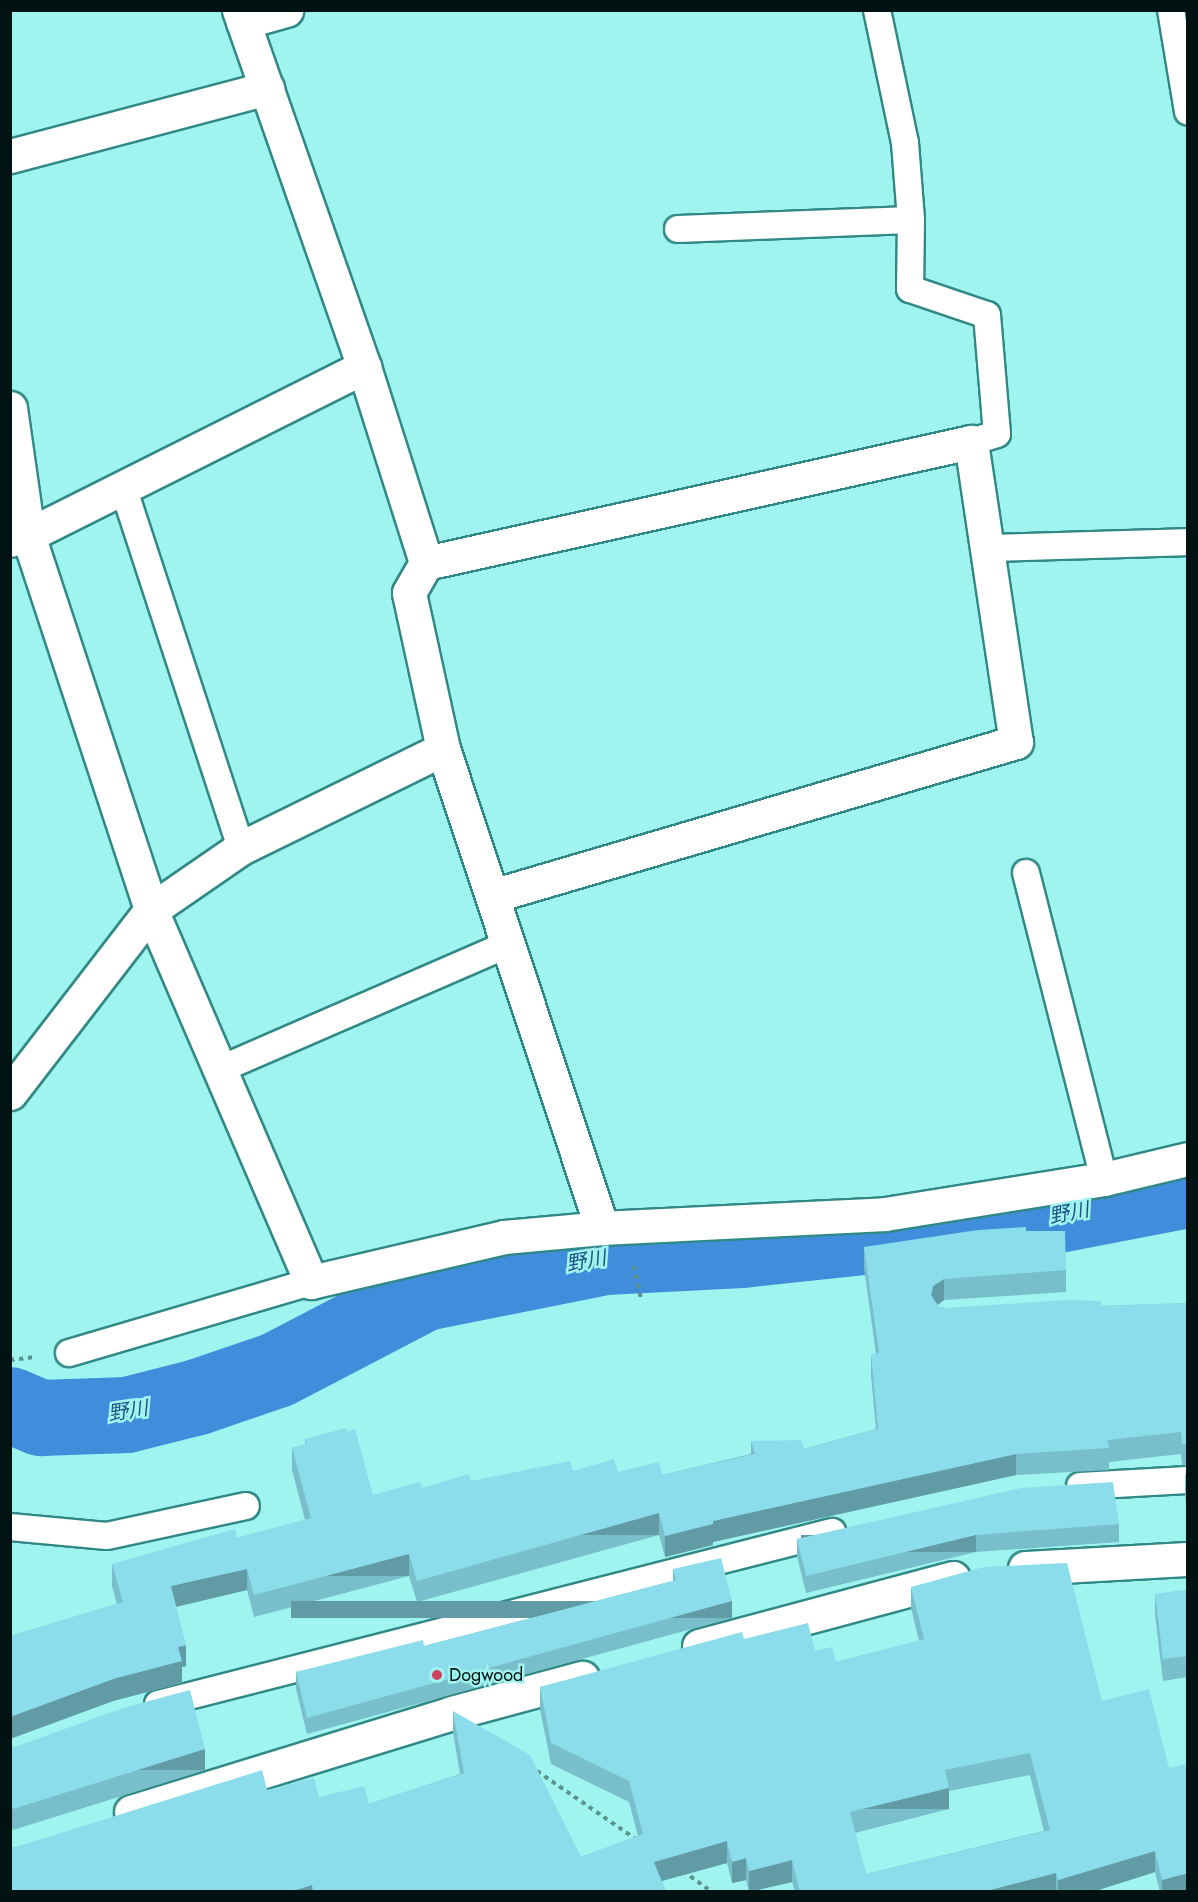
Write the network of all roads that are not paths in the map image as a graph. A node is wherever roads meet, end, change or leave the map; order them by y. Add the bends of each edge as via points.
1 (286, 10) edge
2 (877, 10) edge
3 (1171, 10) edge
4 (241, 16) edge
5 (267, 88) junction
6 (1188, 111) edge
7 (10, 156) edge
8 (911, 220) junction
9 (678, 229) dead end
10 (364, 367) junction
11 (10, 408) edge
12 (970, 442) junction
13 (123, 487) junction
14 (19, 537) edge
15 (1188, 542) edge
16 (988, 548) junction
17 (426, 563) junction
18 (442, 749) junction
19 (241, 848) junction
20 (1026, 873) dead end
21 (492, 896) junction
22 (151, 910) junction
23 (508, 944) junction
24 (221, 1069) junction
25 (10, 1093) edge
26 (1188, 1159) edge
27 (1104, 1179) junction
28 (602, 1228) junction
29 (311, 1282) junction
30 (69, 1353) dead end
31 (1188, 1480) edge
32 (1053, 1488) edge
33 (246, 1506) dead end
34 (856, 1526) edge
35 (10, 1527) edge
36 (1188, 1559) edge
37 (671, 1654) edge
38 (614, 1669) edge
39 (129, 1712) edge
40 (101, 1822) edge

1 - 4 street
2 - 8 lane via 905,143
3 - 6 lane
4 - 5 street
5 - 7 street
5 - 10 street
8 - 9 lane
8 - 12 lane via 910,289 987,315 997,434
10 - 13 street
10 - 17 street
11 - 14 street
12 - 16 street
12 - 17 street
13 - 14 street
13 - 19 lane
14 - 22 street
15 - 16 lane
16 - 21 street via 1016,742
17 - 18 street via 409,593
18 - 19 street
18 - 21 street
19 - 22 street
20 - 27 lane
21 - 23 street
22 - 24 street
22 - 25 street
23 - 24 lane
23 - 28 street
24 - 29 street
26 - 27 street
27 - 28 street via 875,1215
28 - 29 street via 504,1237
29 - 30 lane
31 - 32 lane
33 - 35 lane via 107,1536
34 - 39 lane
36 - 37 street via 987,1570
38 - 40 street via 452,1713

